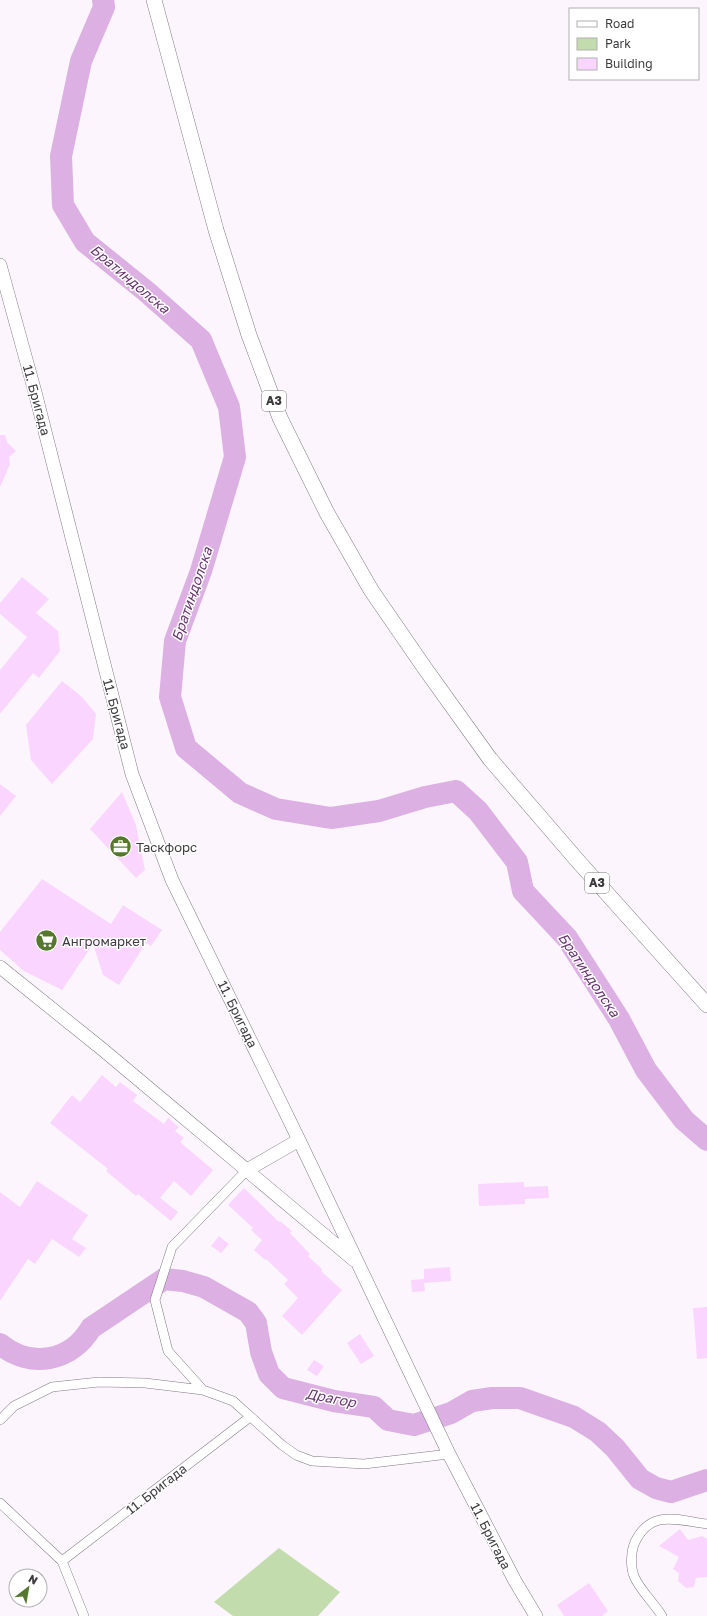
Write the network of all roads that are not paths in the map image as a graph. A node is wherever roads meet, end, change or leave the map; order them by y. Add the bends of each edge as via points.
1 (154, 0) edge
2 (0, 265) edge
3 (0, 967) edge
4 (707, 1005) edge
5 (299, 1140) junction
6 (247, 1170) junction
7 (359, 1265) junction
8 (203, 1390) junction
9 (250, 1417) junction
10 (0, 1420) edge
11 (449, 1454) junction
12 (0, 1503) edge
13 (707, 1524) edge
14 (62, 1561) junction
15 (84, 1616) edge
16 (536, 1616) edge
17 (662, 1616) edge

1 - 4 main road, A3 via 216,230 249,335 280,418 327,513 376,596 490,759
2 - 5 main road, 11. Бригада via 37,399 132,774 172,880
3 - 6 main road, 11. Бригада
5 - 6 main road
5 - 7 main road, 11. Бригада
6 - 7 main road, 11. Бригада
6 - 8 street via 172,1246 155,1300 168,1351
7 - 11 main road, 11. Бригада
8 - 9 street via 233,1402
8 - 10 street via 145,1383 100,1382 52,1387 14,1406
9 - 11 street via 296,1455 312,1461 364,1464
9 - 14 street, 11. Бригада
11 - 16 main road, 11. Бригада
12 - 14 street
13 - 17 street via 663,1519 651,1522 639,1534 633,1547 634,1576
14 - 15 street

